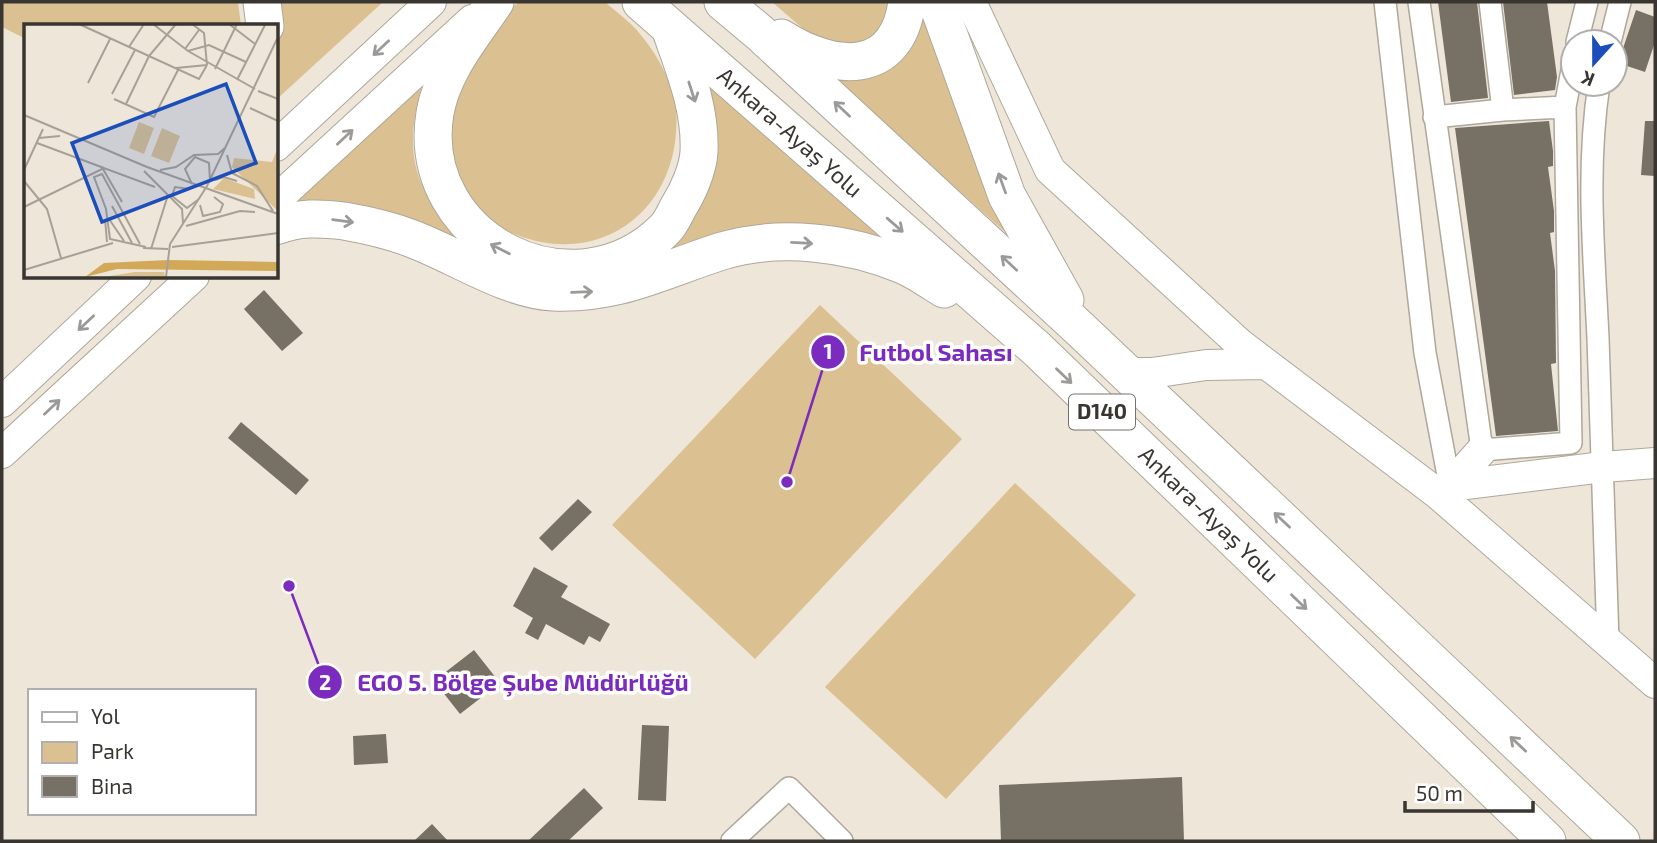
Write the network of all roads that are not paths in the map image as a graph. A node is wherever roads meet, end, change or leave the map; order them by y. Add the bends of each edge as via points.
1 (262, 2) edge
2 (431, 2) edge
3 (493, 2) edge
4 (641, 2) edge
5 (724, 2) edge
6 (907, 2) edge
7 (1385, 2) edge
8 (1419, 2) edge
9 (1490, 2) edge
10 (1573, 2) edge
11 (1587, 2) edge
12 (1620, 2) edge
13 (952, 6) edge
14 (265, 24) edge
15 (669, 27) junction
16 (1577, 28) edge
17 (1580, 28) edge
18 (1614, 28) edge
19 (1568, 98) edge
20 (1598, 98) edge
21 (1566, 107) junction
22 (1503, 110) junction
23 (1434, 117) junction
24 (278, 144) edge
25 (278, 198) edge
26 (278, 225) edge
27 (134, 278) edge
28 (192, 278) edge
29 (1080, 329) junction
30 (1037, 349) junction
31 (1266, 364) junction
32 (1127, 373) junction
33 (2, 402) edge
34 (1482, 450) junction
35 (2, 453) edge
36 (1655, 463) edge
37 (1603, 467) junction
38 (1445, 490) junction
39 (1608, 641) junction
40 (1655, 683) edge
41 (732, 841) edge
42 (842, 841) edge
43 (1547, 841) edge
44 (1621, 841) edge

1 - 14 highway
2 -> 24 street
15 -> 3 highway via 695,101 699,153 686,194 666,228 634,254 590,268 550,268 486,242 462,219 436,165 435,112 450,70
25 -> 3 street
4 - 15 highway, Ankara-Ayaş Yolu / D140
5 - 6 highway via 800,50 845,62 881,54 895,41
29 -> 5 highway, Ankara-Ayaş Yolu / D140
7 - 38 street
8 - 23 street
9 - 22 street
10 - 16 street
11 - 17 street
12 - 18 street
29 -> 13 highway via 1007,196
13 - 31 street via 1050,170
15 -> 30 highway, Ankara-Ayaş Yolu / D140
19 - 21 street
20 - 37 street via 1591,179
21 - 22 street
21 - 34 street via 1571,443
22 - 23 street
23 - 34 street
26 -> 30 highway via 319,218 372,225 495,276 550,292 621,287 723,251 760,243 803,242 852,249 904,265
27 -> 33 street
35 -> 28 street
29 - 32 highway, Ankara-Ayaş Yolu / D140
30 -> 43 highway, Ankara-Ayaş Yolu / D140
31 - 32 street
31 - 38 street
44 -> 32 highway, Ankara-Ayaş Yolu / D140
34 - 38 street
36 - 37 street
37 - 38 street
37 - 39 street
38 - 39 street
39 - 40 street
41 - 42 street via 789,788

